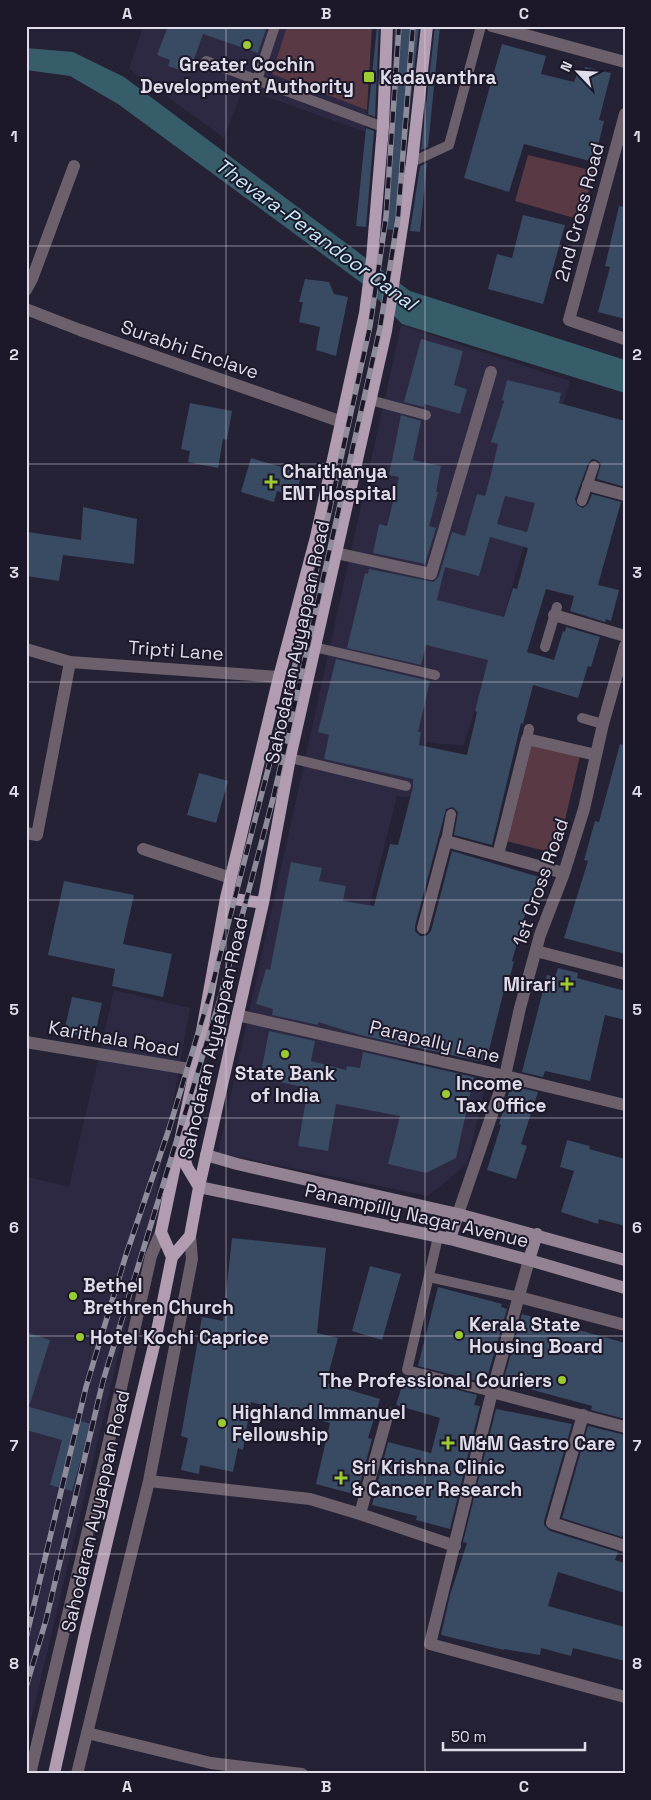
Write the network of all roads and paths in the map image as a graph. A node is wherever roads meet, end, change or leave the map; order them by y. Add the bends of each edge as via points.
1 (275, 26) edge
2 (387, 26) edge
3 (428, 26) edge
4 (481, 26) edge
5 (492, 26) edge
6 (206, 61) dead end
7 (625, 62) edge
8 (257, 80) junction
9 (625, 114) edge
10 (382, 127) junction
11 (412, 162) junction
12 (74, 166) dead end
13 (26, 290) edge
14 (26, 309) edge
15 (625, 339) edge
16 (490, 372) dead end
17 (370, 400) junction
18 (426, 415) dead end
19 (342, 422) junction
20 (594, 466) dead end
21 (588, 485) junction
22 (625, 496) edge
23 (582, 501) dead end
24 (336, 553) junction
25 (555, 611) joint
26 (625, 636) edge
27 (625, 646) edge
28 (314, 647) junction
29 (545, 647) dead end
30 (26, 649) edge
31 (70, 662) junction
32 (436, 675) dead end
33 (279, 677) junction
34 (582, 718) dead end
35 (603, 724) junction
36 (596, 755) junction
37 (290, 758) junction
38 (406, 786) dead end
39 (451, 814) dead end
40 (26, 832) edge
41 (446, 841) junction
42 (143, 849) dead end
43 (498, 854) junction
44 (564, 873) junction
45 (231, 878) junction
46 (226, 898) junction
47 (263, 903) junction
48 (423, 928) dead end
49 (536, 951) junction
50 (625, 974) edge
51 (237, 1015) junction
52 (26, 1042) edge
53 (195, 1070) junction
54 (505, 1076) junction
55 (625, 1105) edge
56 (180, 1143) junction
57 (206, 1155) junction
58 (199, 1187) junction
59 (458, 1214) junction
60 (161, 1232) junction
61 (537, 1234) junction
62 (190, 1236) junction
63 (444, 1238) junction
64 (172, 1257) junction
65 (529, 1260) junction
66 (625, 1260) edge
67 (429, 1277) junction
68 (625, 1288) edge
69 (519, 1297) junction
70 (625, 1325) edge
71 (492, 1392) junction
72 (388, 1413) dead end
73 (582, 1415) junction
74 (625, 1426) edge
75 (149, 1481) junction
76 (360, 1514) junction
77 (455, 1546) junction
78 (625, 1546) edge
79 (625, 1698) edge
80 (87, 1733) junction
81 (30, 1774) edge
82 (54, 1774) edge
83 (77, 1774) edge
84 (302, 1774) edge

1 - 8 lane
2 - 10 main road, Sahodaran Ayyappan Road
3 - 11 main road, Sahodaran Ayyappan Road
4 - 11 lane via 449,145
5 - 7 street
6 - 8 lane
8 - 10 lane
9 - 15 street, 2nd Cross Road via 568,320
10 - 19 main road, Sahodaran Ayyappan Road via 365,313
11 - 17 main road, Sahodaran Ayyappan Road via 386,331
12 - 13 street
14 - 19 street, Surabhi Enclave
16 - 24 street via 431,574
17 - 18 lane
17 - 24 main road, Sahodaran Ayyappan Road
19 - 33 main road, Sahodaran Ayyappan Road
20 - 21 lane
21 - 22 street
21 - 23 lane
24 - 28 main road, Sahodaran Ayyappan Road
25 - 26 street
25 - 29 lane
27 - 35 street, 1st Cross Road
28 - 32 lane
28 - 37 main road, Sahodaran Ayyappan Road
30 - 31 street, Tripti Lane
31 - 33 street, Tripti Lane
31 - 40 street via 37,835
33 - 45 main road, Sahodaran Ayyappan Road
34 - 35 lane
35 - 36 street, 1st Cross Road
36 - 43 street via 528,734
36 - 44 street, 1st Cross Road via 584,809
37 - 38 lane
37 - 47 main road, Sahodaran Ayyappan Road
39 - 41 lane
41 - 43 street
41 - 48 street
42 - 45 street
43 - 44 street
44 - 49 street, 1st Cross Road
45 - 46 main road, Sahodaran Ayyappan Road
46 - 47 main road
46 - 53 main road, Sahodaran Ayyappan Road
47 - 51 main road, Sahodaran Ayyappan Road
49 - 50 street
49 - 54 street, 1st Cross Road
51 - 54 street, Parapally Lane
51 - 57 main road, Sahodaran Ayyappan Road
52 - 53 street, Karithala Road
53 - 56 main road, Sahodaran Ayyappan Road
54 - 55 street, Parapally Lane
54 - 59 street, 1st Cross Road
56 - 58 main road via 187,1168
56 - 60 main road, Sahodaran Ayyappan Road
57 - 58 main road, Sahodaran Ayyappan Road
57 - 59 street, Panampilly Nagar Avenue
58 - 62 main road, Sahodaran Ayyappan Road
58 - 63 street, Panampilly Nagar Avenue
59 - 61 street, Panampilly Nagar Avenue
59 - 63 street
60 - 64 main road
60 - 81 street via 150,1256
61 - 65 street
61 - 66 street, Panampilly Nagar Avenue
62 - 64 main road, Sahodaran Ayyappan Road
62 - 75 street via 192,1259
63 - 65 street, Panampilly Nagar Avenue
63 - 67 lane
64 - 82 main road, Sahodaran Ayyappan Road
65 - 68 street, Panampilly Nagar Avenue
65 - 69 street
67 - 69 lane
67 - 71 lane via 407,1370
69 - 70 street
69 - 71 street
71 - 73 street
71 - 77 street
72 - 76 street
73 - 74 street
73 - 78 street via 552,1523
75 - 76 street via 310,1499
75 - 80 street
76 - 77 street
77 - 79 street via 430,1644
80 - 83 street
80 - 84 street via 210,1763

